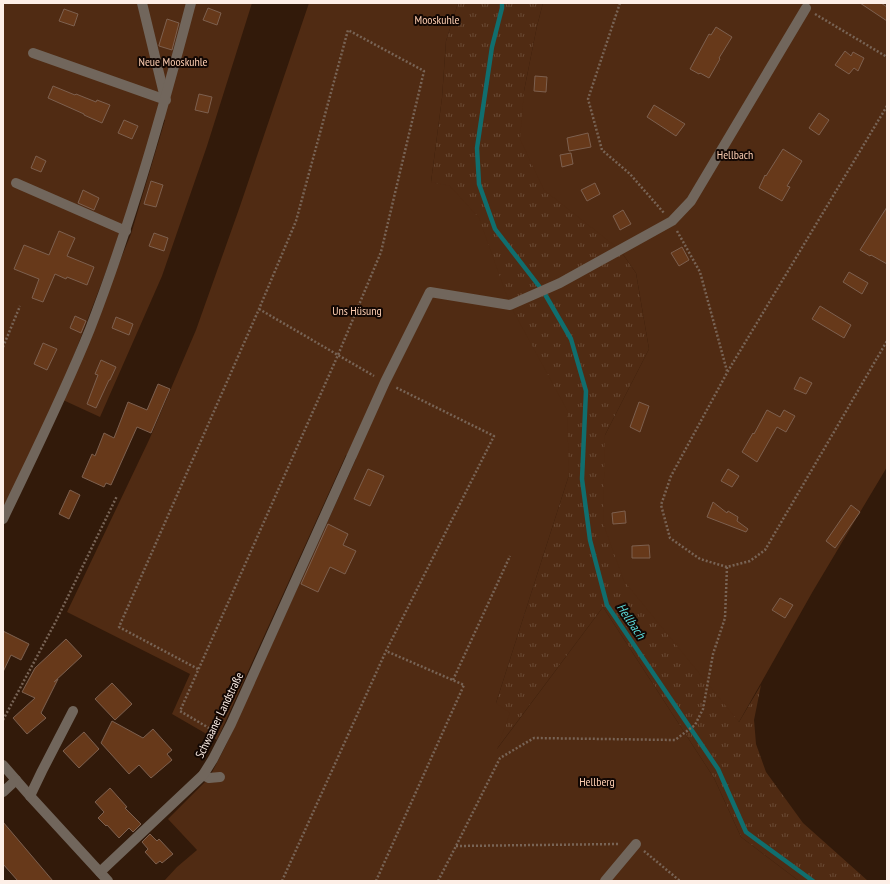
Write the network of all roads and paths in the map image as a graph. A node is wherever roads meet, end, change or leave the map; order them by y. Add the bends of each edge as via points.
1 (142, 3) edge
2 (191, 3) edge
3 (620, 3) edge
4 (806, 8) joint
5 (33, 53) dead end
6 (887, 56) edge
7 (166, 100) junction
8 (887, 106) edge
9 (16, 183) dead end
10 (672, 221) junction
11 (126, 231) junction
12 (20, 306) dead end
13 (259, 309) junction
14 (887, 341) edge
15 (3, 347) edge
16 (338, 355) junction
17 (728, 371) junction
18 (385, 382) junction
19 (117, 496) dead end
20 (3, 519) edge
21 (510, 556) dead end
22 (727, 567) junction
23 (386, 651) junction
24 (198, 669) junction
25 (453, 680) junction
26 (73, 711) dead end
27 (3, 720) edge
28 (225, 737) junction
29 (3, 764) edge
30 (203, 775) junction
31 (220, 777) dead end
32 (16, 780) junction
33 (3, 792) edge
34 (30, 796) junction
35 (636, 844) junction
36 (456, 846) junction
37 (100, 872) junction
38 (108, 881) edge
39 (282, 881) edge
40 (376, 881) edge
41 (438, 881) edge
42 (605, 881) edge
43 (680, 881) edge

1 - 7 street
2 - 7 street
3 - 10 path via 588,98 602,150 630,174
4 - 6 path
4 - 10 street via 692,201
5 - 7 street
7 - 11 street
8 - 17 path
9 - 11 street
10 - 17 path via 700,272
10 - 18 street, Schwaaner Landstraße via 560,283 510,305 430,292
11 - 20 street via 89,329 47,427
12 - 15 path
13 - 16 path
13 - 16 path via 296,221 348,30 424,71 381,252
13 - 24 path via 119,627
14 - 22 path via 765,550 750,560
16 - 18 path
16 - 24 path
17 - 22 path via 671,476 661,505 670,538 700,559
18 - 23 path via 494,436
18 - 28 street, Schwaaner Landstraße
19 - 27 path
21 - 25 path
22 - 36 path via 725,618 713,654 703,709 695,725 675,740 534,738 500,758
23 - 25 path
23 - 39 path
24 - 28 path via 180,711
25 - 40 path via 464,685
26 - 34 street
28 - 30 street, Schwaaner Landstraße
29 - 32 street
30 - 31 street via 210,778
30 - 37 street, Schwaaner Landstraße
32 - 33 street
32 - 34 street
34 - 37 street
35 - 36 path
35 - 42 street
35 - 43 path
36 - 41 path
37 - 38 street

